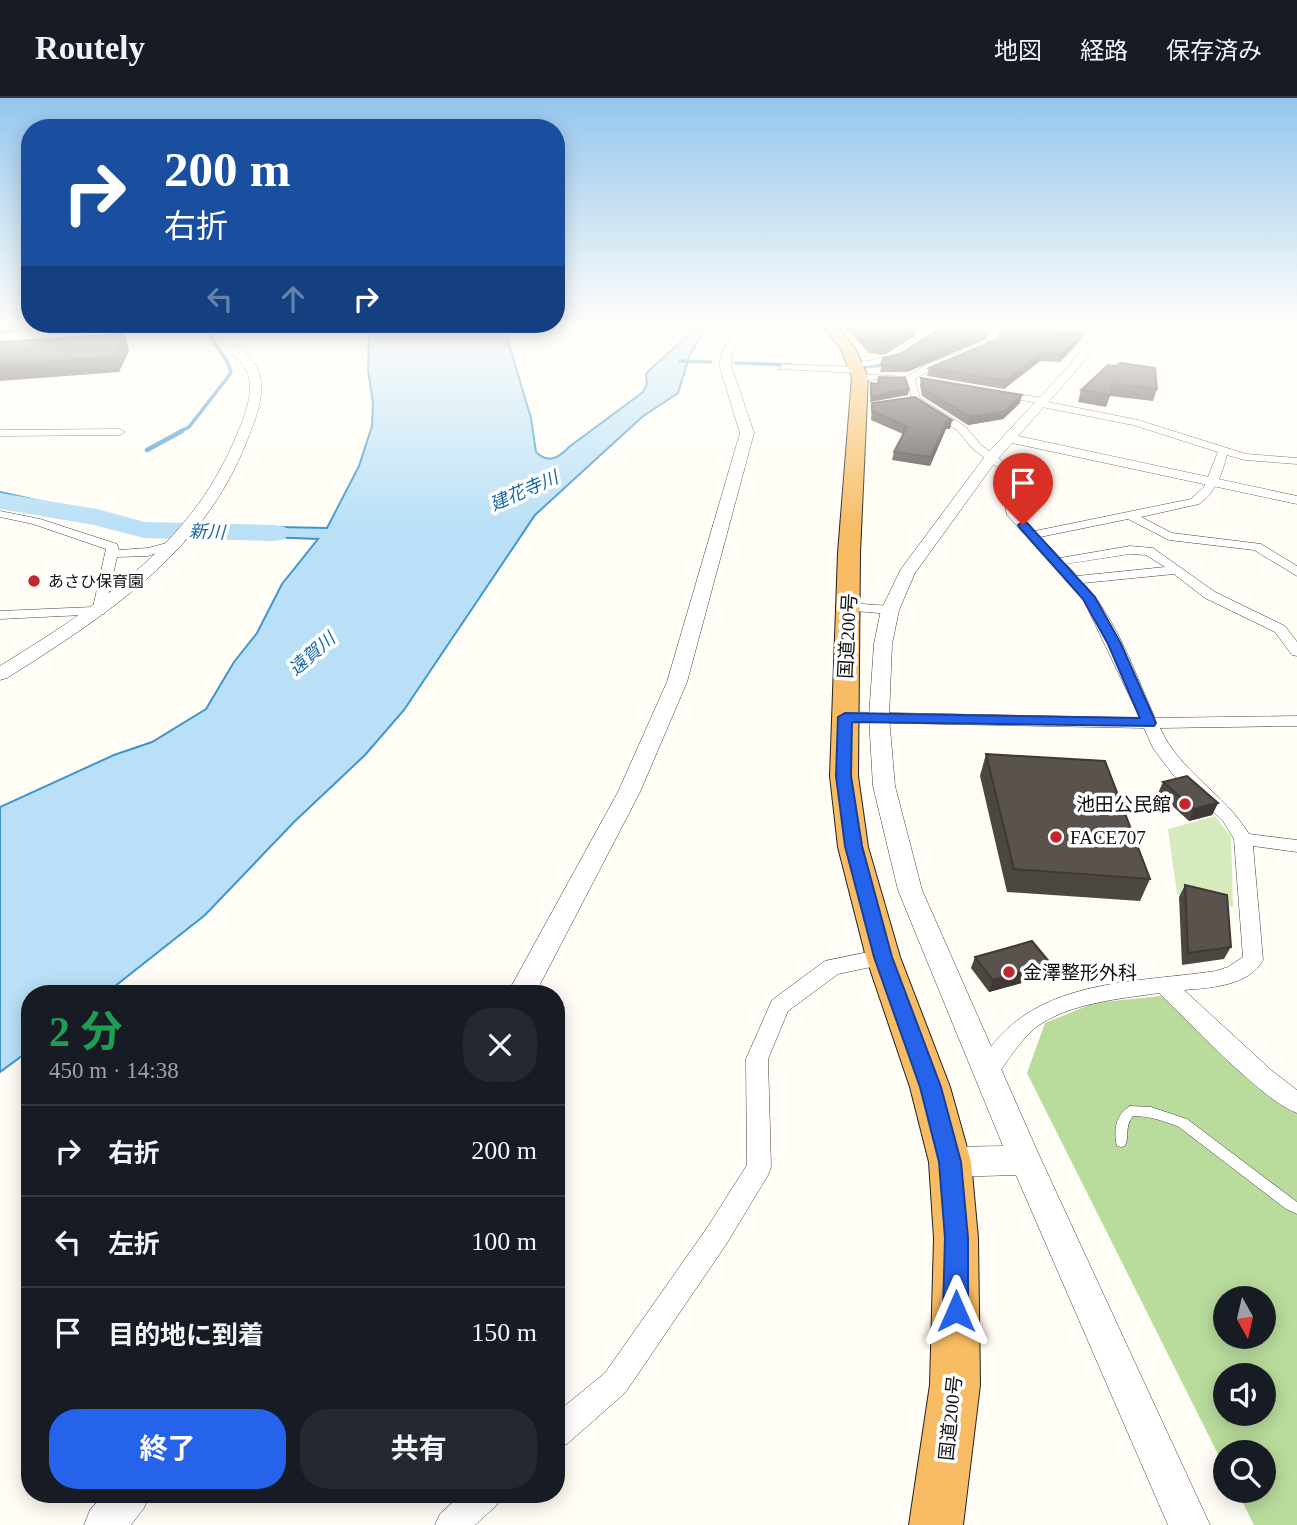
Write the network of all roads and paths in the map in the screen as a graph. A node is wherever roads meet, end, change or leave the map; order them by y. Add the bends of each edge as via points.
1 (254, 395) edge
2 (735, 395) edge
3 (858, 395) edge
4 (915, 395) edge
5 (1004, 395) edge
6 (1049, 395) edge
7 (916, 399) junction
8 (904, 401) edge
9 (1043, 402) junction
10 (120, 432) dead end
11 (0, 433) edge
12 (1011, 439) junction
13 (1223, 452) junction
14 (991, 458) junction
15 (1297, 461) edge
16 (1212, 480) junction
17 (1297, 500) edge
18 (0, 514) edge
19 (1131, 516) junction
20 (1033, 535) junction
21 (174, 545) junction
22 (112, 554) junction
23 (1297, 560) edge
24 (1057, 562) junction
25 (1283, 562) junction
26 (1177, 570) junction
27 (1297, 572) edge
28 (1074, 580) junction
29 (99, 611) junction
30 (848, 613) junction
31 (0, 615) edge
32 (889, 616) junction
33 (1297, 652) edge
34 (0, 674) edge
35 (845, 717) junction
36 (879, 717) junction
37 (1297, 721) edge
38 (1149, 723) junction
39 (1243, 839) junction
40 (1297, 846) edge
41 (883, 957) junction
42 (1163, 984) junction
43 (526, 985) edge
44 (987, 1072) junction
45 (1297, 1103) edge
46 (1121, 1142) dead end
47 (1025, 1160) junction
48 (950, 1162) junction
49 (1297, 1208) edge
50 (565, 1425) edge
51 (123, 1503) edge
52 (476, 1503) edge
53 (105, 1525) edge
54 (451, 1525) edge
55 (936, 1525) edge
56 (1189, 1525) edge

1 - 21 street via 230,465 203,510
2 - 43 street via 745,421 744,445 677,682 629,792
3 - 30 highway, 国道200号
4 - 7 street
5 - 9 street
6 - 9 street
7 - 8 street
7 - 14 street via 961,428
9 - 12 street
9 - 13 street via 1135,422
10 - 11 street
12 - 14 street
12 - 16 street
13 - 15 street
13 - 16 street
14 - 20 street via 1011,472 1008,493 1013,514
14 - 32 street via 907,573
16 - 17 street
16 - 19 street via 1195,502
18 - 22 street via 81,534 113,547
19 - 20 street
19 - 25 street via 1169,536 1249,545
20 - 24 street
21 - 22 street
21 - 29 street
22 - 29 street
23 - 25 street
24 - 26 street via 1149,551
24 - 28 street
25 - 27 street
26 - 28 street
26 - 33 street via 1210,595 1280,629
28 - 38 street via 1089,597 1114,644
29 - 31 street
29 - 34 street
30 - 32 street
30 - 35 highway, 国道200号
32 - 36 street
35 - 36 street
35 - 41 highway, 国道200号 via 844,776 853,846
36 - 38 street
36 - 44 street via 884,786 910,890
37 - 38 street
38 - 39 street via 1173,764 1230,817
39 - 40 street
39 - 42 street via 1253,960 1223,979
41 - 48 highway, 国道200号 via 930,1087
41 - 50 street via 832,967 780,1006 757,1059 759,1167 615,1382
42 - 44 street via 1098,995 1036,1016 1005,1046
42 - 45 street
44 - 47 street
46 - 49 lane via 1122,1121 1130,1111 1144,1109 1163,1115 1183,1123
47 - 48 street
47 - 56 street
48 - 55 highway, 国道200号 via 956,1238 956,1385
51 - 53 street
52 - 54 street

